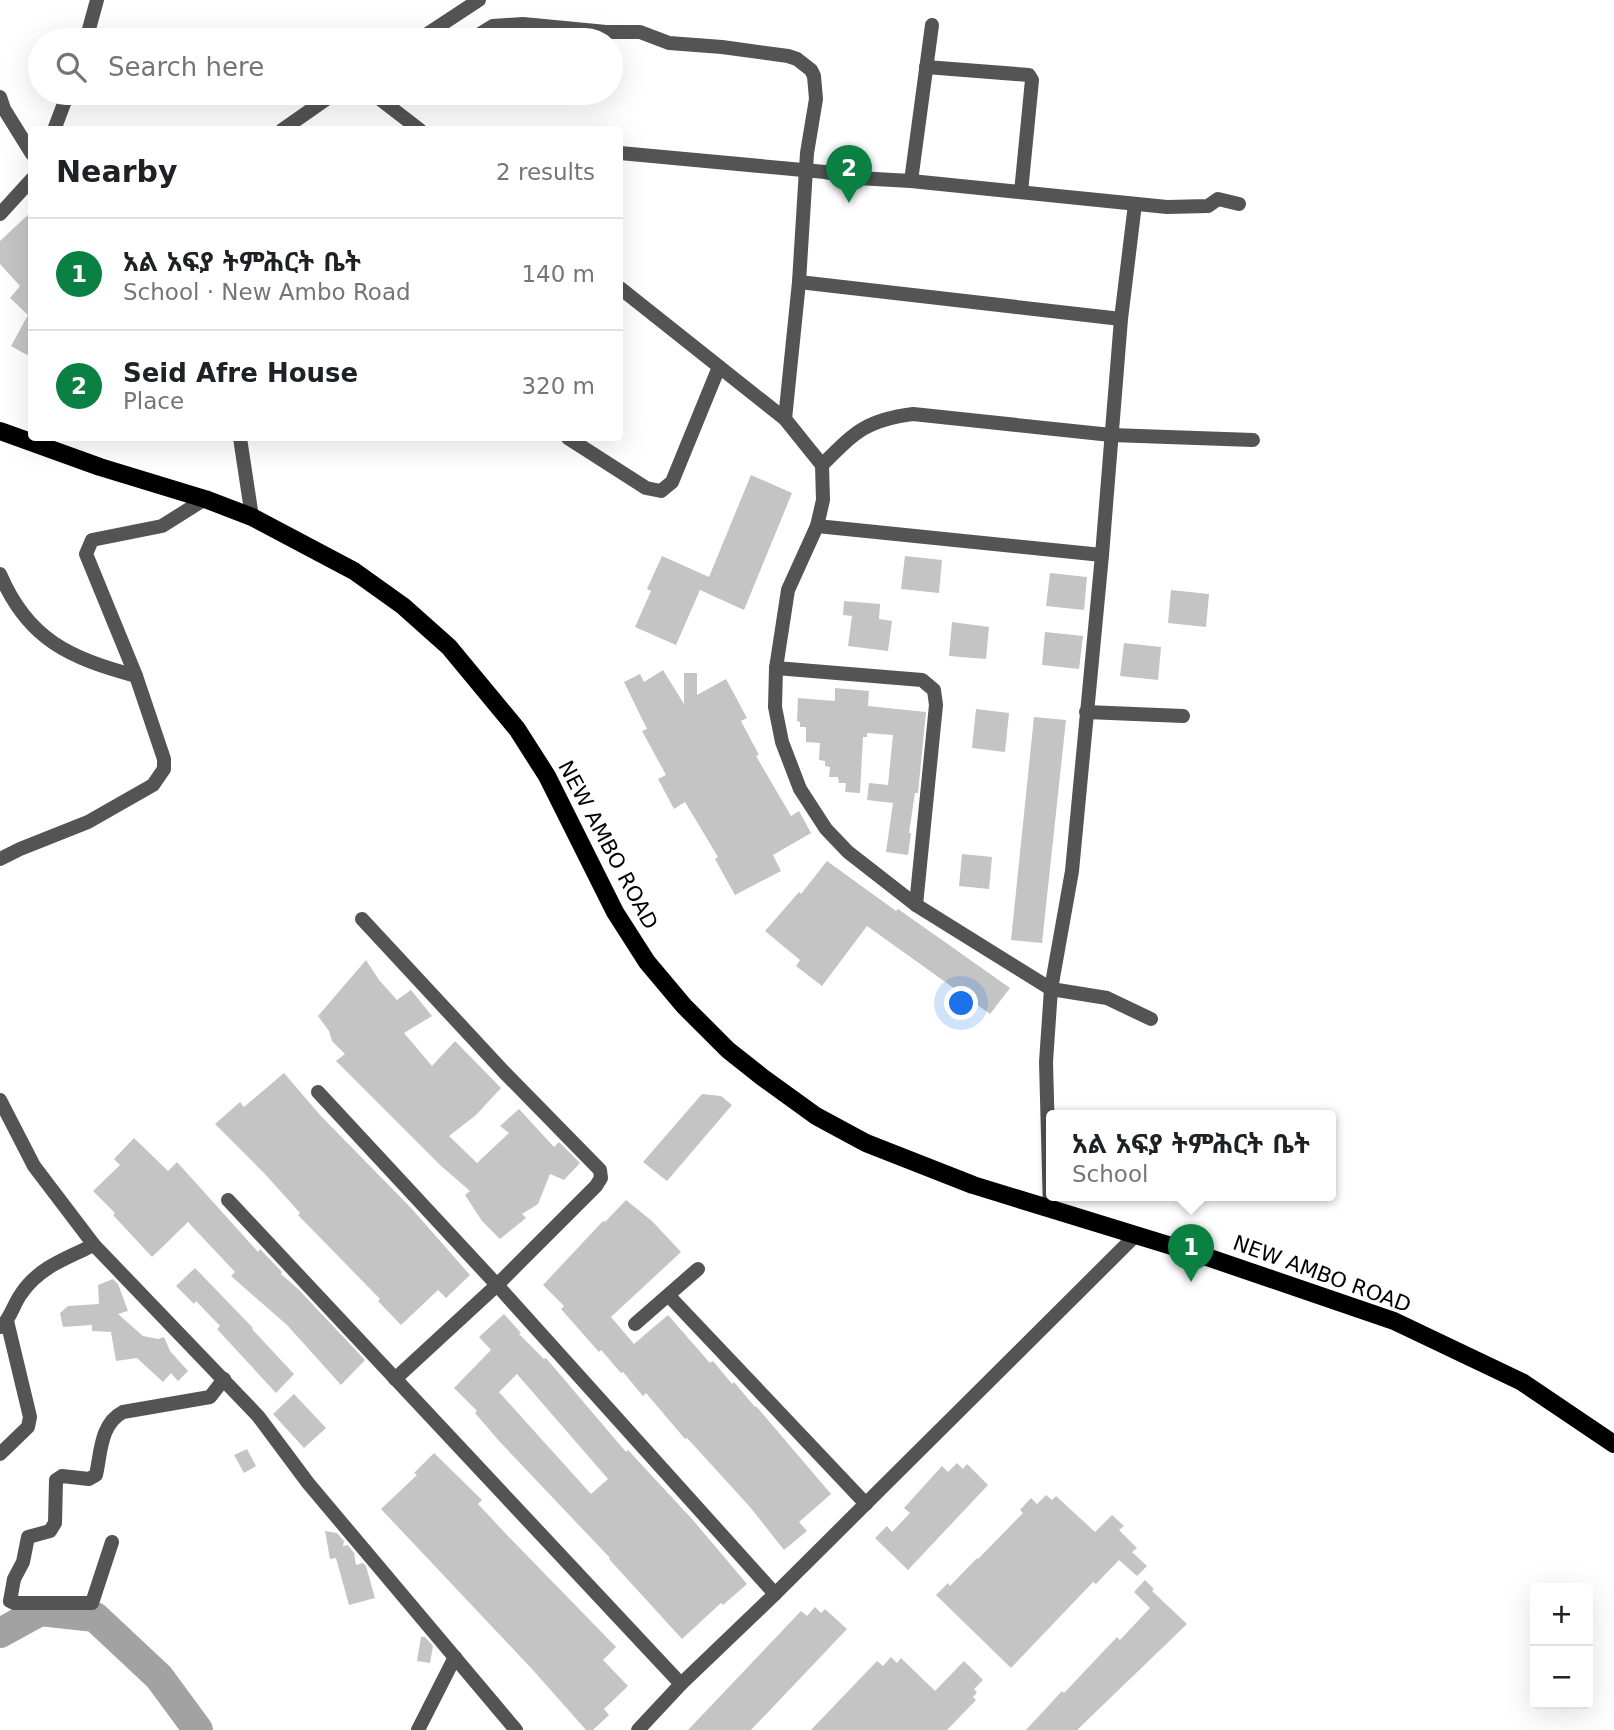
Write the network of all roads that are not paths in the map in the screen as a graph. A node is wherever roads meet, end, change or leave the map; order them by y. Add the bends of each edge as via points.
1 (97, 0) edge
2 (479, 0) edge
3 (932, 25) dead end
4 (89, 28) edge
5 (436, 28) edge
6 (490, 28) edge
7 (566, 28) edge
8 (623, 32) edge
9 (926, 67) junction
10 (0, 97) edge
11 (63, 105) edge
12 (318, 105) edge
13 (387, 105) edge
14 (56, 126) edge
15 (288, 126) edge
16 (415, 126) edge
17 (28, 148) edge
18 (623, 153) edge
19 (806, 172) junction
20 (911, 181) junction
21 (28, 183) edge
22 (1021, 192) junction
23 (1135, 204) junction
24 (1239, 204) dead end
25 (0, 214) edge
26 (799, 282) junction
27 (623, 290) edge
28 (1121, 319) junction
29 (719, 367) junction
30 (785, 419) junction
31 (0, 430) edge
32 (1111, 435) junction
33 (28, 440) edge
34 (1253, 440) dead end
35 (30, 441) edge
36 (240, 441) edge
37 (573, 441) edge
38 (822, 465) junction
39 (205, 499) junction
40 (252, 517) junction
41 (817, 526) junction
42 (1102, 555) junction
43 (0, 574) edge
44 (776, 668) junction
45 (136, 676) junction
46 (1086, 712) junction
47 (1183, 716) dead end
48 (0, 859) edge
49 (916, 905) junction
50 (362, 919) dead end
51 (1051, 989) junction
52 (1151, 1018) dead end
53 (318, 1092) dead end
54 (0, 1100) edge
55 (1047, 1110) edge
56 (228, 1200) dead end
57 (1050, 1201) edge
58 (1050, 1209) junction
59 (1136, 1235) junction
60 (93, 1245) junction
61 (698, 1269) dead end
62 (497, 1285) junction
63 (669, 1296) junction
64 (635, 1324) dead end
65 (4, 1325) edge
66 (224, 1379) junction
67 (395, 1379) junction
68 (1614, 1444) edge
69 (0, 1454) edge
70 (866, 1504) junction
71 (112, 1542) dead end
72 (775, 1594) junction
73 (455, 1657) junction
74 (681, 1684) junction
75 (418, 1730) edge
76 (516, 1730) edge
77 (638, 1730) edge

1 - 4 street
2 - 5 street
3 - 9 street
6 - 7 street
8 - 19 street via 640,32 669,43 797,59 811,70 816,89
9 - 20 street
9 - 22 street via 1029,75
10 - 17 street
11 - 14 street
12 - 15 street
13 - 16 street
18 - 19 street
19 - 20 street
19 - 26 street
20 - 22 street
21 - 25 street
22 - 23 street
23 - 24 street via 1201,207 1218,199
23 - 28 street
26 - 28 street
26 - 30 street
27 - 29 street
28 - 32 street
29 - 30 street
29 - 37 street via 672,482 661,491 646,488
30 - 38 street
31 - 33 main road, NEW AMBO ROAD
32 - 34 street
32 - 38 street via 913,414 866,425
32 - 42 street
35 - 39 main road, NEW AMBO ROAD
36 - 40 street
38 - 41 street via 823,500
39 - 40 main road, NEW AMBO ROAD
39 - 45 street via 162,526 92,540 88,547 86,554
40 - 58 main road, NEW AMBO ROAD via 354,571 449,647 517,729 547,776 615,912 647,962 728,1050 816,1116 866,1143
41 - 42 street
41 - 44 street via 788,590
42 - 46 street
43 - 45 street via 10,598 49,642 96,665
44 - 49 street via 775,707 782,742 800,789 826,830
44 - 49 street via 922,680 934,690
45 - 48 street via 164,759 164,769 153,785 88,822
46 - 47 street
46 - 51 street via 1072,871
49 - 51 street
50 - 62 street via 600,1170 596,1186
51 - 52 street via 1107,998
51 - 55 street
53 - 62 street
54 - 60 street via 34,1166
56 - 67 street
57 - 58 street
58 - 59 main road, NEW AMBO ROAD
59 - 68 main road, NEW AMBO ROAD via 1394,1321 1522,1382
59 - 70 street
60 - 65 street via 50,1265 21,1294
60 - 66 street
61 - 63 street
62 - 67 street
62 - 72 street
63 - 64 street
63 - 70 street
65 - 69 street via 30,1417 28,1427
66 - 71 street via 210,1397 114,1417 104,1435 96,1475 56,1480 55,1523 50,1531 28,1537 10,1601 92,1603
66 - 73 street
67 - 74 street
70 - 72 street
72 - 74 street
73 - 75 street
73 - 76 street
74 - 77 street

